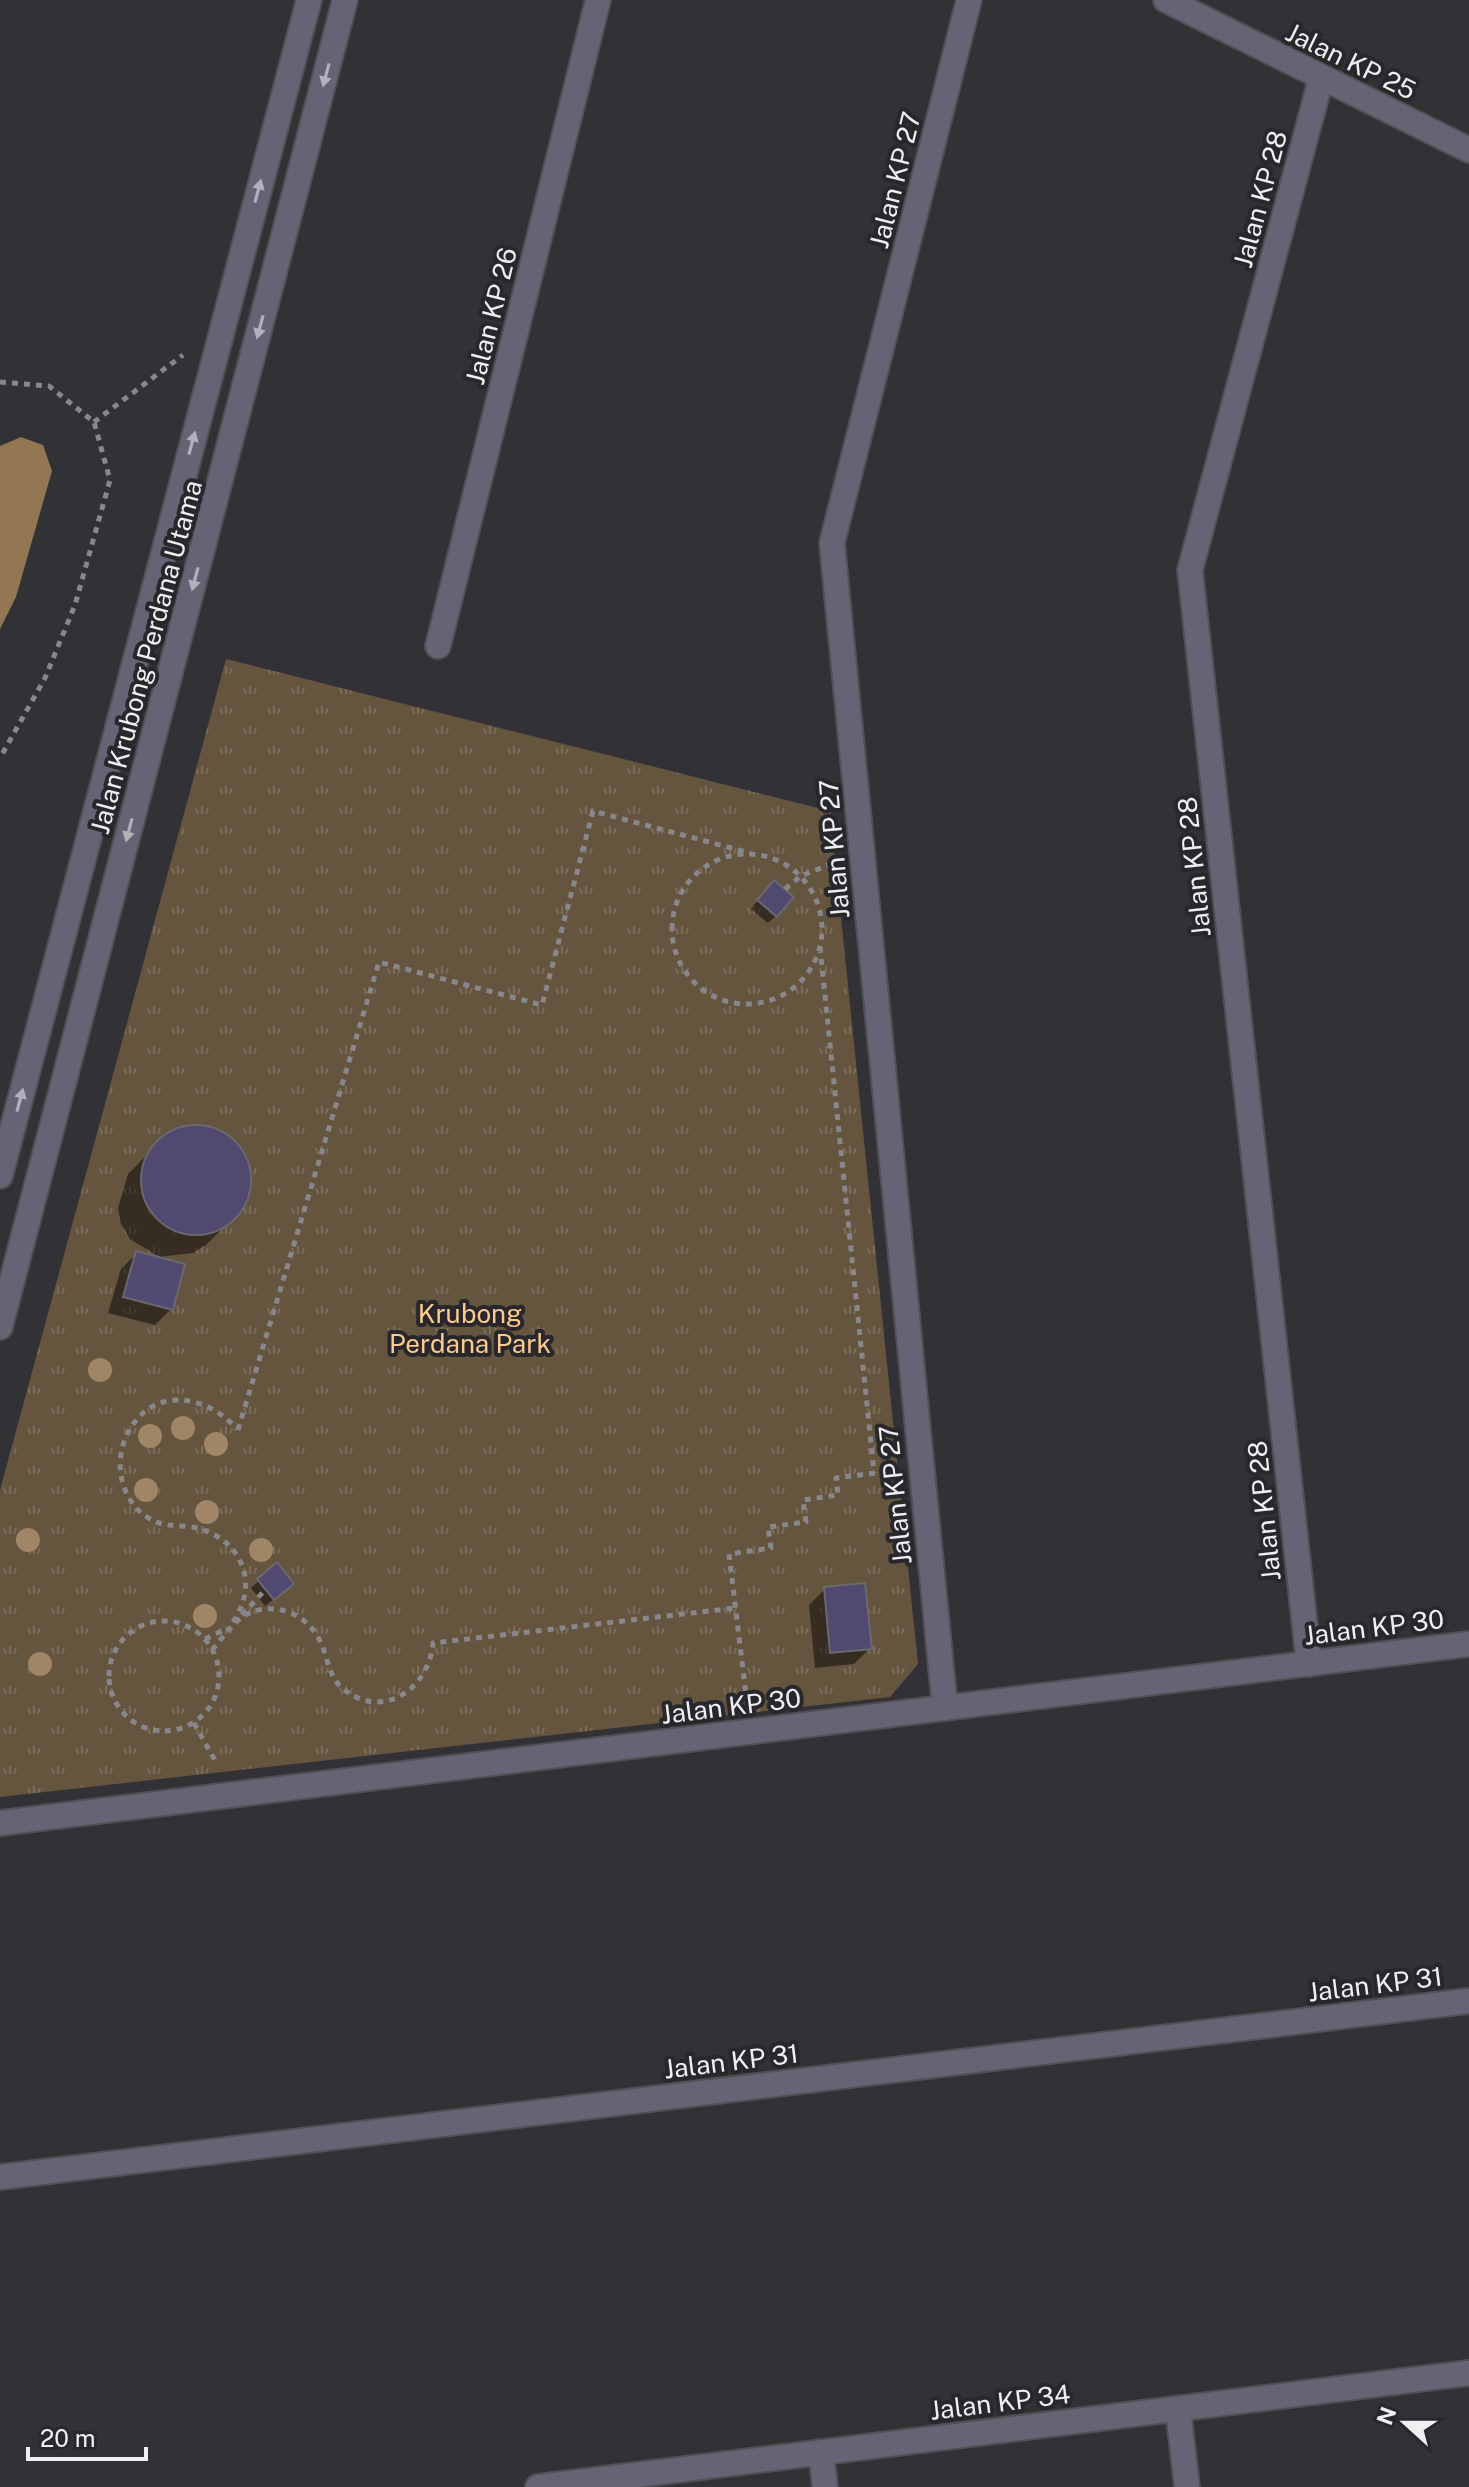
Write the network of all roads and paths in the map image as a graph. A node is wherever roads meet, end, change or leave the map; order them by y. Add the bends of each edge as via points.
1 (309, 0) edge
2 (345, 0) edge
3 (598, 0) edge
4 (969, 0) edge
5 (1166, 0) edge
6 (1321, 79) junction
7 (1469, 150) edge
8 (192, 348) dead end
9 (0, 382) edge
10 (94, 422) junction
11 (438, 646) dead end
12 (0, 758) edge
13 (750, 853) junction
14 (801, 876) junction
15 (785, 889) dead end
16 (820, 947) junction
17 (0, 1176) edge
18 (0, 1327) edge
19 (920, 1467) junction
20 (874, 1473) junction
21 (265, 1590) dead end
22 (735, 1608) junction
23 (230, 1627) junction
24 (205, 1639) junction
25 (1469, 1644) edge
26 (212, 1650) junction
27 (1309, 1664) junction
28 (945, 1708) junction
29 (194, 1723) junction
30 (750, 1731) junction
31 (235, 1794) junction
32 (0, 1823) edge
33 (1469, 2001) edge
34 (0, 2177) edge
35 (1469, 2373) edge
36 (1178, 2409) junction
37 (821, 2452) junction
38 (538, 2487) edge
39 (825, 2487) edge
40 (1187, 2487) edge

17 -> 1 street, Jalan Krubong Perdana Utama
2 -> 18 street, Jalan Krubong Perdana Utama
3 - 11 street, Jalan KP 26
4 - 19 street, Jalan KP 27 via 832,543
5 - 6 street, Jalan KP 25
6 - 7 street, Jalan KP 25
6 - 27 street, Jalan KP 28 via 1190,570
8 - 10 path
9 - 10 path via 49,386
10 - 12 path via 110,480 75,605 45,678
13 - 14 path via 786,864
13 - 16 path via 712,861 684,887 671,929 684,971 718,1000 761,1004 800,983
13 - 23 path via 593,811 542,1005 379,962 238,1430 206,1403 175,1401 146,1412 122,1445 123,1487 134,1505 150,1519 208,1532 235,1550 247,1581 246,1597
14 - 15 path
14 - 16 path via 820,909
16 - 20 path
19 - 20 path
19 - 28 street, Jalan KP 27
20 - 22 path via 836,1478 838,1495 803,1500 806,1522 768,1527 771,1548 729,1554
21 - 23 path
22 - 23 path via 433,1643 432,1659 416,1687 386,1700 354,1696 341,1687 321,1641 296,1615 261,1610
22 - 30 path
23 - 24 path
23 - 26 path
24 - 26 path
24 - 29 path via 171,1621 137,1628 113,1654 109,1671 117,1706 143,1728 160,1732
25 - 27 street, Jalan KP 30
26 - 29 path via 218,1673 215,1698
27 - 28 street, Jalan KP 30
28 - 30 street, Jalan KP 30
29 - 31 path
30 - 31 street, Jalan KP 30
31 - 32 street, Jalan KP 30
33 - 34 street, Jalan KP 31
35 - 36 street, Jalan KP 34
36 - 37 street, Jalan KP 34
36 - 40 street
37 - 38 street, Jalan KP 34
37 - 39 street

